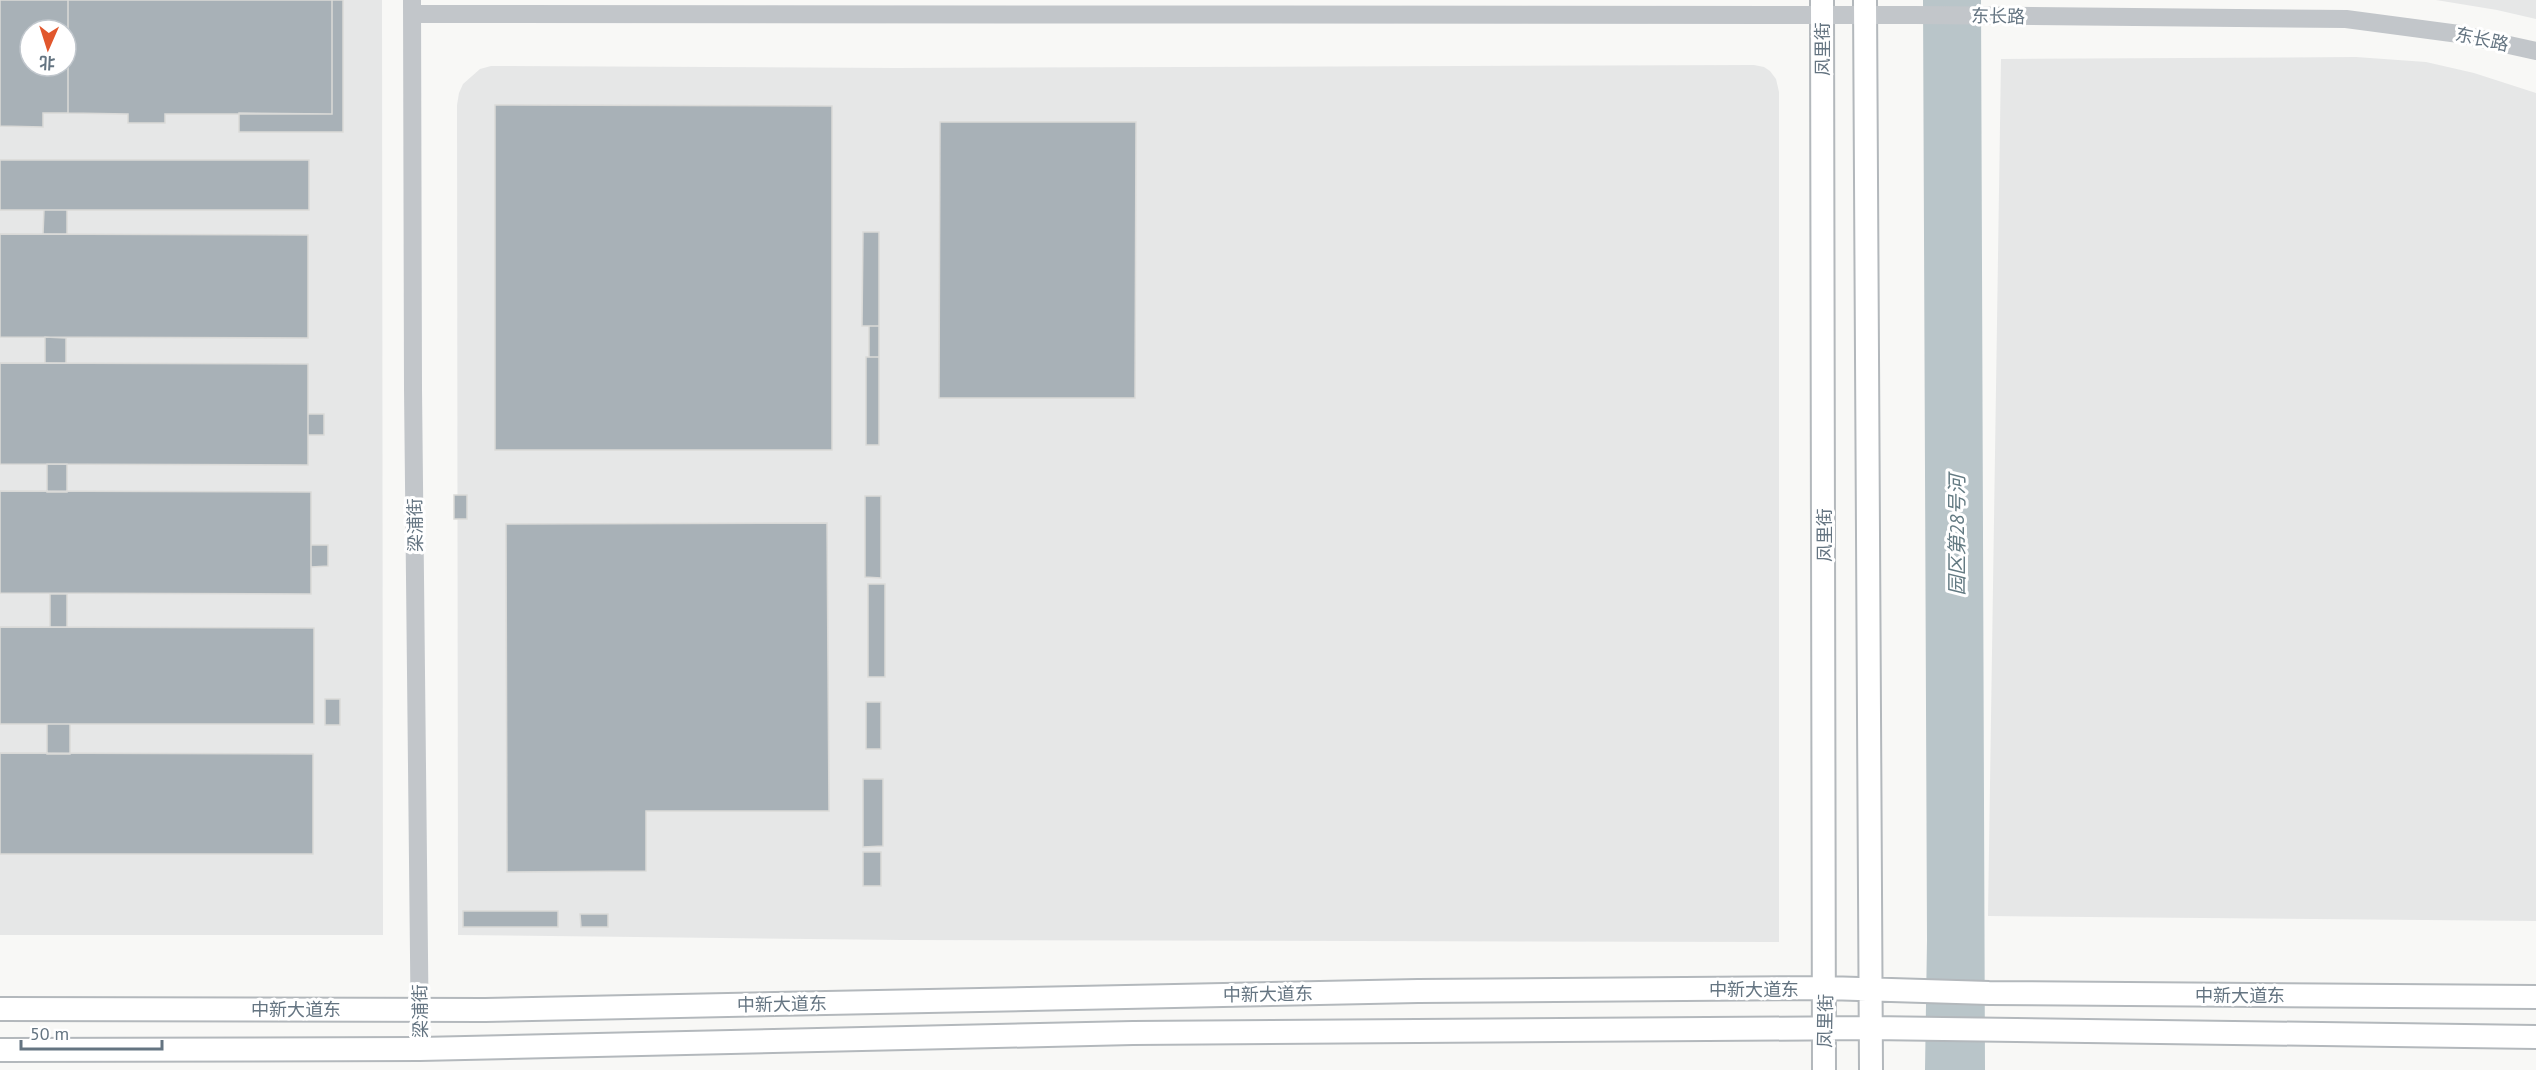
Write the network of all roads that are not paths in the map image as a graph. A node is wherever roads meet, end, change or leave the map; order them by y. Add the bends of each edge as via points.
1 (412, 7) edge
2 (1822, 8) edge
3 (1865, 8) edge
4 (2536, 51) edge
5 (1826, 988) junction
6 (1870, 988) junction
7 (2536, 997) edge
8 (0, 1010) edge
9 (420, 1010) junction
10 (1871, 1028) junction
11 (1824, 1030) junction
12 (2536, 1037) edge
13 (420, 1049) junction
14 (0, 1050) edge
15 (1824, 1070) edge
16 (1871, 1070) edge

1 - 2 street, 东长路
1 - 9 street, 梁浦街
2 - 3 street, 东长路
2 - 5 main road, 凤里街
3 - 4 street, 东长路 via 1915,15 2346,19 2459,34
3 - 6 main road
5 - 6 main road, 中新大道东
5 - 9 main road, 中新大道东 via 1406,991
5 - 11 main road, 凤里街
6 - 7 main road, 中新大道东 via 1989,993
6 - 10 main road
8 - 9 main road, 中新大道东
9 - 13 street, 梁浦街
10 - 11 main road, 中新大道东
10 - 12 main road, 中新大道东
10 - 16 main road
11 - 13 main road, 中新大道东 via 1133,1033
11 - 15 main road, 凤里街
13 - 14 main road, 中新大道东

